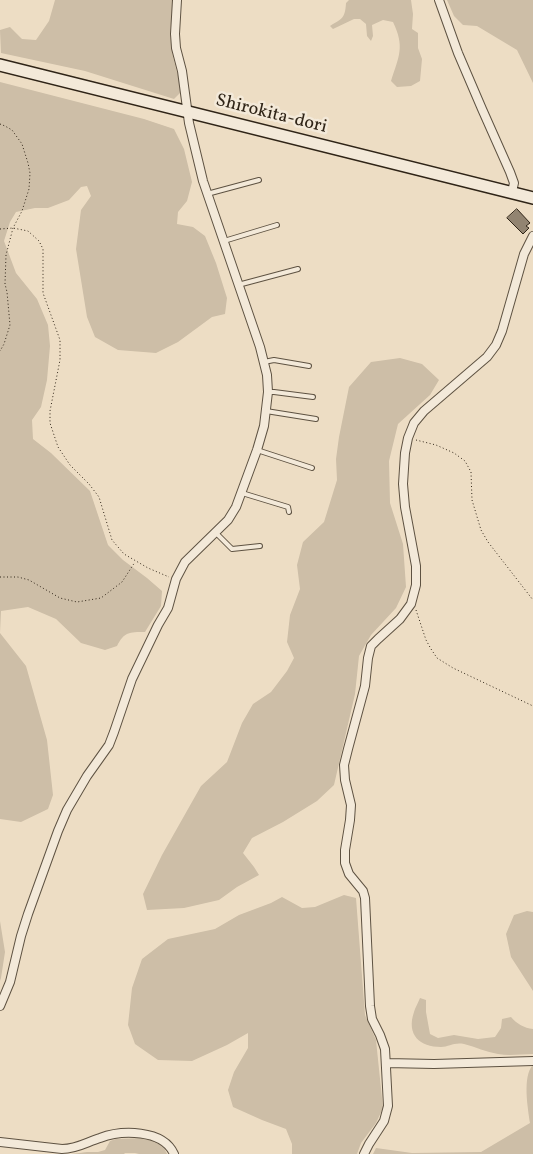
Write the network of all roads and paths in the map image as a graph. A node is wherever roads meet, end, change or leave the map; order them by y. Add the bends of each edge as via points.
1 (177, 0) edge
2 (439, 0) edge
3 (0, 65) edge
4 (187, 112) junction
5 (0, 124) edge
6 (260, 180) dead end
7 (512, 192) junction
8 (207, 194) junction
9 (533, 198) edge
10 (277, 225) dead end
11 (13, 228) junction
12 (0, 229) edge
13 (533, 236) edge
14 (224, 241) junction
15 (298, 269) dead end
16 (238, 285) junction
17 (0, 351) edge
18 (264, 362) junction
19 (309, 366) dead end
20 (268, 392) junction
21 (313, 397) dead end
22 (266, 411) junction
23 (316, 419) dead end
24 (408, 438) junction
25 (257, 450) junction
26 (312, 468) dead end
27 (241, 492) junction
28 (289, 512) dead end
29 (215, 532) junction
30 (260, 546) dead end
31 (136, 561) junction
32 (0, 577) edge
33 (176, 578) junction
34 (533, 600) edge
35 (411, 604) junction
36 (533, 706) edge
37 (0, 1006) edge
38 (533, 1061) edge
39 (386, 1063) junction
40 (0, 1142) edge
41 (174, 1154) edge
42 (364, 1154) edge

1 - 4 street via 176,48
2 - 7 street via 458,53 510,172 514,183
3 - 4 street, Shirokita-dori
4 - 7 street, Shirokita-dori
4 - 8 street
5 - 11 path via 12,130 22,144 30,173 22,212
6 - 8 lane
7 - 9 street, Shirokita-dori
8 - 14 street
10 - 14 lane
11 - 12 path
11 - 17 path via 6,255 5,284 10,325
11 - 31 path via 28,231 44,249 44,293 60,340 60,360 50,411 50,423 58,447 70,466 99,497 112,540 124,554
13 - 24 street via 524,254 496,345 424,411
14 - 16 street
15 - 16 lane
16 - 18 street
18 - 19 lane via 274,360
18 - 20 street
20 - 21 lane
20 - 22 street
22 - 23 lane
22 - 25 street
24 - 34 path via 436,445 465,461 471,472 472,500 481,530
24 - 35 street via 403,484 404,507 416,566 416,586
25 - 26 lane
25 - 27 street
27 - 28 lane via 288,508
27 - 29 street via 228,520
29 - 30 lane via 232,549
29 - 33 street via 185,562
31 - 32 path via 122,582 101,598 77,602 60,598 18,576
31 - 33 path
33 - 37 street via 168,608 132,679 109,746 66,810 28,914 10,982
35 - 36 path via 437,658
35 - 39 street via 371,646 365,686 344,765 351,805 345,864 365,898 370,1006 385,1049
38 - 39 street
39 - 42 street via 388,1106 384,1121
40 - 41 street via 72,1149 100,1137 126,1132 159,1138

